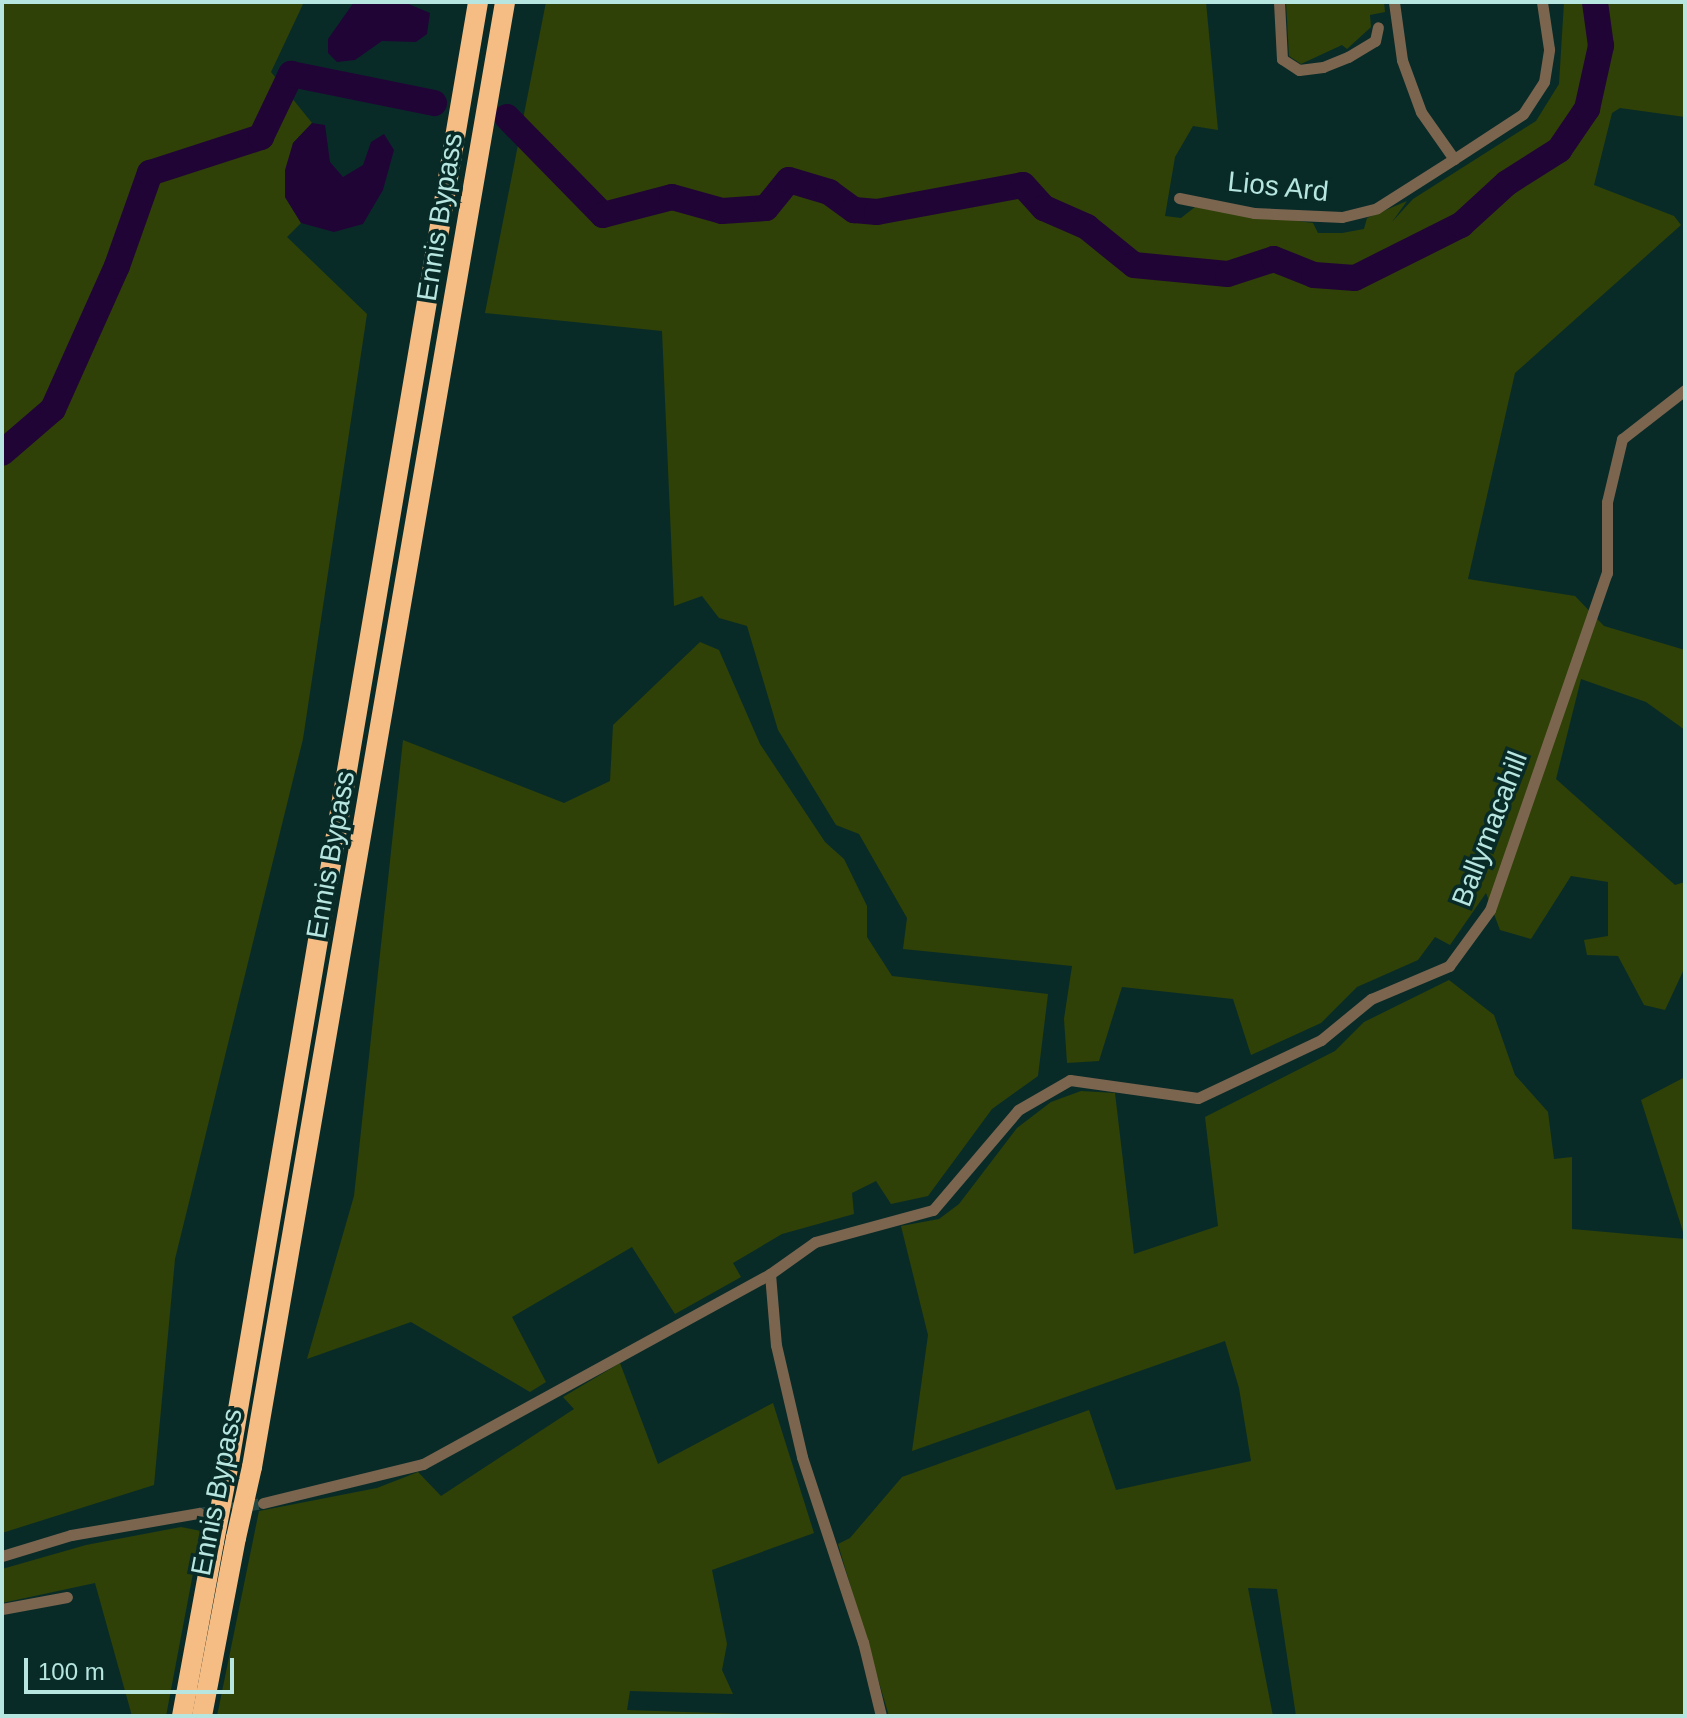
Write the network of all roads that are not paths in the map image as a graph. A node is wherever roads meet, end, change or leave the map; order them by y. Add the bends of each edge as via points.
1 (478, 2) edge
2 (505, 2) edge
3 (1279, 2) edge
4 (1394, 2) edge
5 (1542, 2) edge
6 (1378, 27) dead end
7 (1454, 159) junction
8 (1179, 198) dead end
9 (1685, 390) edge
10 (770, 1274) junction
11 (263, 1503) tunnel mouth
12 (199, 1513) tunnel mouth
13 (2, 1556) edge
14 (67, 1597) dead end
15 (2, 1609) edge
16 (182, 1716) edge
17 (202, 1716) edge
18 (881, 1716) edge

1 - 16 highway, Ennis Bypass, bridge
2 - 17 highway, Ennis Bypass, bridge via 252,1467
3 - 6 street via 1282,59 1299,70 1348,57 1375,41
4 - 7 street via 1402,60 1421,112
5 - 7 street, Lios Ard via 1549,49 1544,82 1523,114
7 - 8 street, Lios Ard via 1377,208 1342,217 1254,213
9 - 10 street, Ballymacahill via 1622,439 1607,502 1607,573 1490,910 1449,966 1371,999 1321,1040 1198,1098 1070,1080 1018,1110 933,1210 815,1242
10 - 11 street, Ballymacahill via 423,1464
10 - 18 street via 776,1345 802,1457 863,1642
12 - 13 street via 71,1535
14 - 15 street

